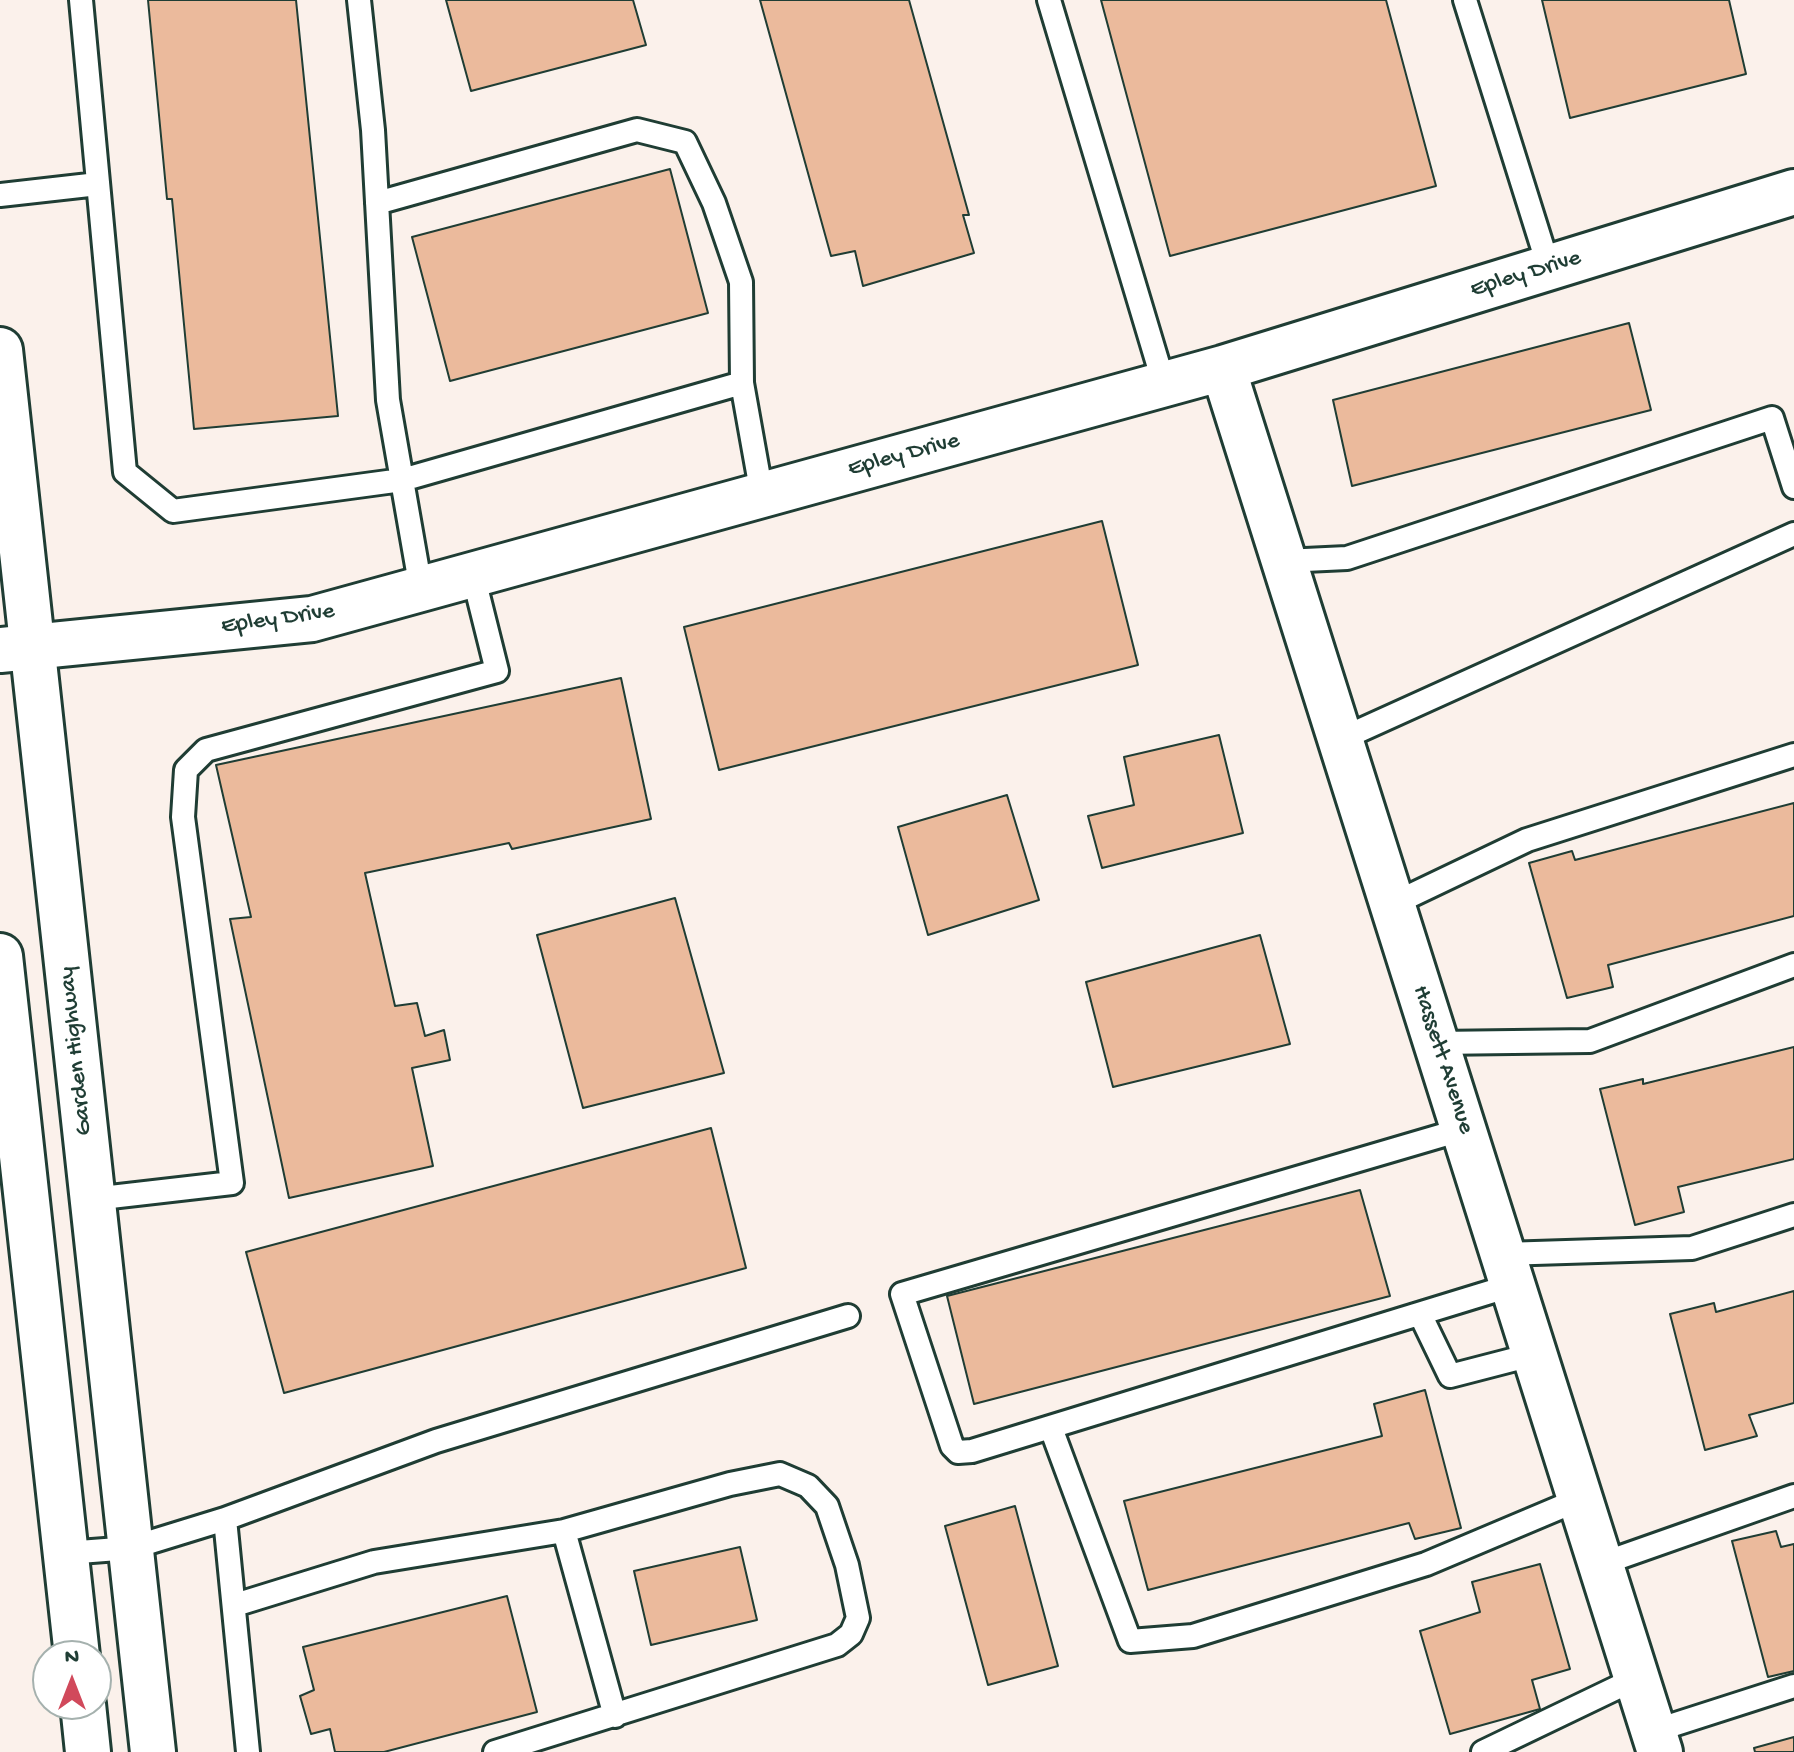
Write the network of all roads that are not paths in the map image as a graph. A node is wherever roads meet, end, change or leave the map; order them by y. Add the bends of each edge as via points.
1 (81, 0) edge
2 (359, 0) edge
3 (1049, 0) edge
4 (1465, 0) edge
5 (98, 184) junction
6 (1794, 192) edge
7 (0, 195) edge
8 (377, 203) junction
9 (1549, 268) junction
10 (0, 350) edge
11 (1223, 368) junction
12 (742, 383) junction
13 (1164, 384) junction
14 (402, 480) junction
15 (1794, 487) edge
16 (762, 495) junction
17 (1794, 534) edge
18 (1284, 561) junction
19 (473, 575) junction
20 (421, 589) junction
21 (16, 648) edge
22 (1341, 739) junction
23 (1794, 755) edge
24 (1393, 904) junction
25 (0, 956) edge
26 (1794, 965) edge
27 (1436, 1043) junction
28 (1464, 1129) junction
29 (93, 1199) junction
30 (1794, 1215) edge
31 (1508, 1270) junction
32 (1420, 1314) junction
33 (848, 1316) dead end
34 (1535, 1354) junction
35 (1051, 1428) junction
36 (1794, 1496) edge
37 (1580, 1499) junction
38 (225, 1519) junction
39 (564, 1531) junction
40 (131, 1548) junction
41 (66, 1553) junction
42 (1601, 1564) junction
43 (235, 1605) junction
44 (75, 1640) edge
45 (1637, 1678) junction
46 (1794, 1686) edge
47 (615, 1716) junction
48 (85, 1720) edge
49 (1657, 1742) edge
50 (88, 1752) edge
51 (153, 1752) edge
52 (248, 1752) edge
53 (495, 1752) edge
54 (1483, 1752) edge

1 - 5 lane
2 - 8 lane
3 - 13 lane
4 - 9 lane
5 - 7 lane
5 - 14 lane via 125,472 173,511
6 - 9 street, Epley Drive
8 - 12 lane via 637,130 685,142 714,203 741,282
8 - 14 lane via 388,400
9 - 11 street, Epley Drive
10 - 21 street, Garden Highway
11 - 13 street, Epley Drive
11 - 18 street, Hassett Avenue
12 - 14 lane
12 - 16 lane
13 - 16 street, Epley Drive
14 - 20 lane
15 - 18 lane via 1772,418 1347,558
16 - 19 street, Epley Drive
17 - 22 lane
18 - 22 street, Hassett Avenue
19 - 20 street, Epley Drive
19 - 29 lane via 497,671 206,750 186,770 183,817 232,1183
20 - 21 street, Epley Drive via 312,619
21 - 29 street, Garden Highway
22 - 24 street, Hassett Avenue
23 - 24 lane via 1527,840
24 - 27 street, Hassett Avenue
25 - 41 street
26 - 27 lane via 1590,1041
27 - 28 street, Hassett Avenue
28 - 31 street, Hassett Avenue
28 - 35 lane via 902,1294 958,1452
29 - 40 street, Garden Highway
30 - 31 lane via 1692,1248
31 - 32 lane
31 - 34 street, Hassett Avenue
32 - 34 lane via 1450,1376
32 - 35 lane
33 - 38 lane via 436,1441
34 - 37 street, Hassett Avenue
35 - 37 lane via 1130,1641 1193,1636 1426,1564
36 - 42 lane
37 - 42 street, Hassett Avenue
38 - 40 lane
38 - 43 lane
39 - 43 lane via 374,1562
39 - 47 lane
39 - 47 lane via 780,1474 808,1486 827,1506 847,1565 858,1618 851,1634 837,1645
40 - 41 lane
40 - 51 street, Garden Highway
41 - 44 street
42 - 45 street, Hassett Avenue
43 - 52 lane
45 - 49 street, Hassett Avenue
45 - 54 lane
46 - 49 lane
47 - 53 lane
48 - 50 street

